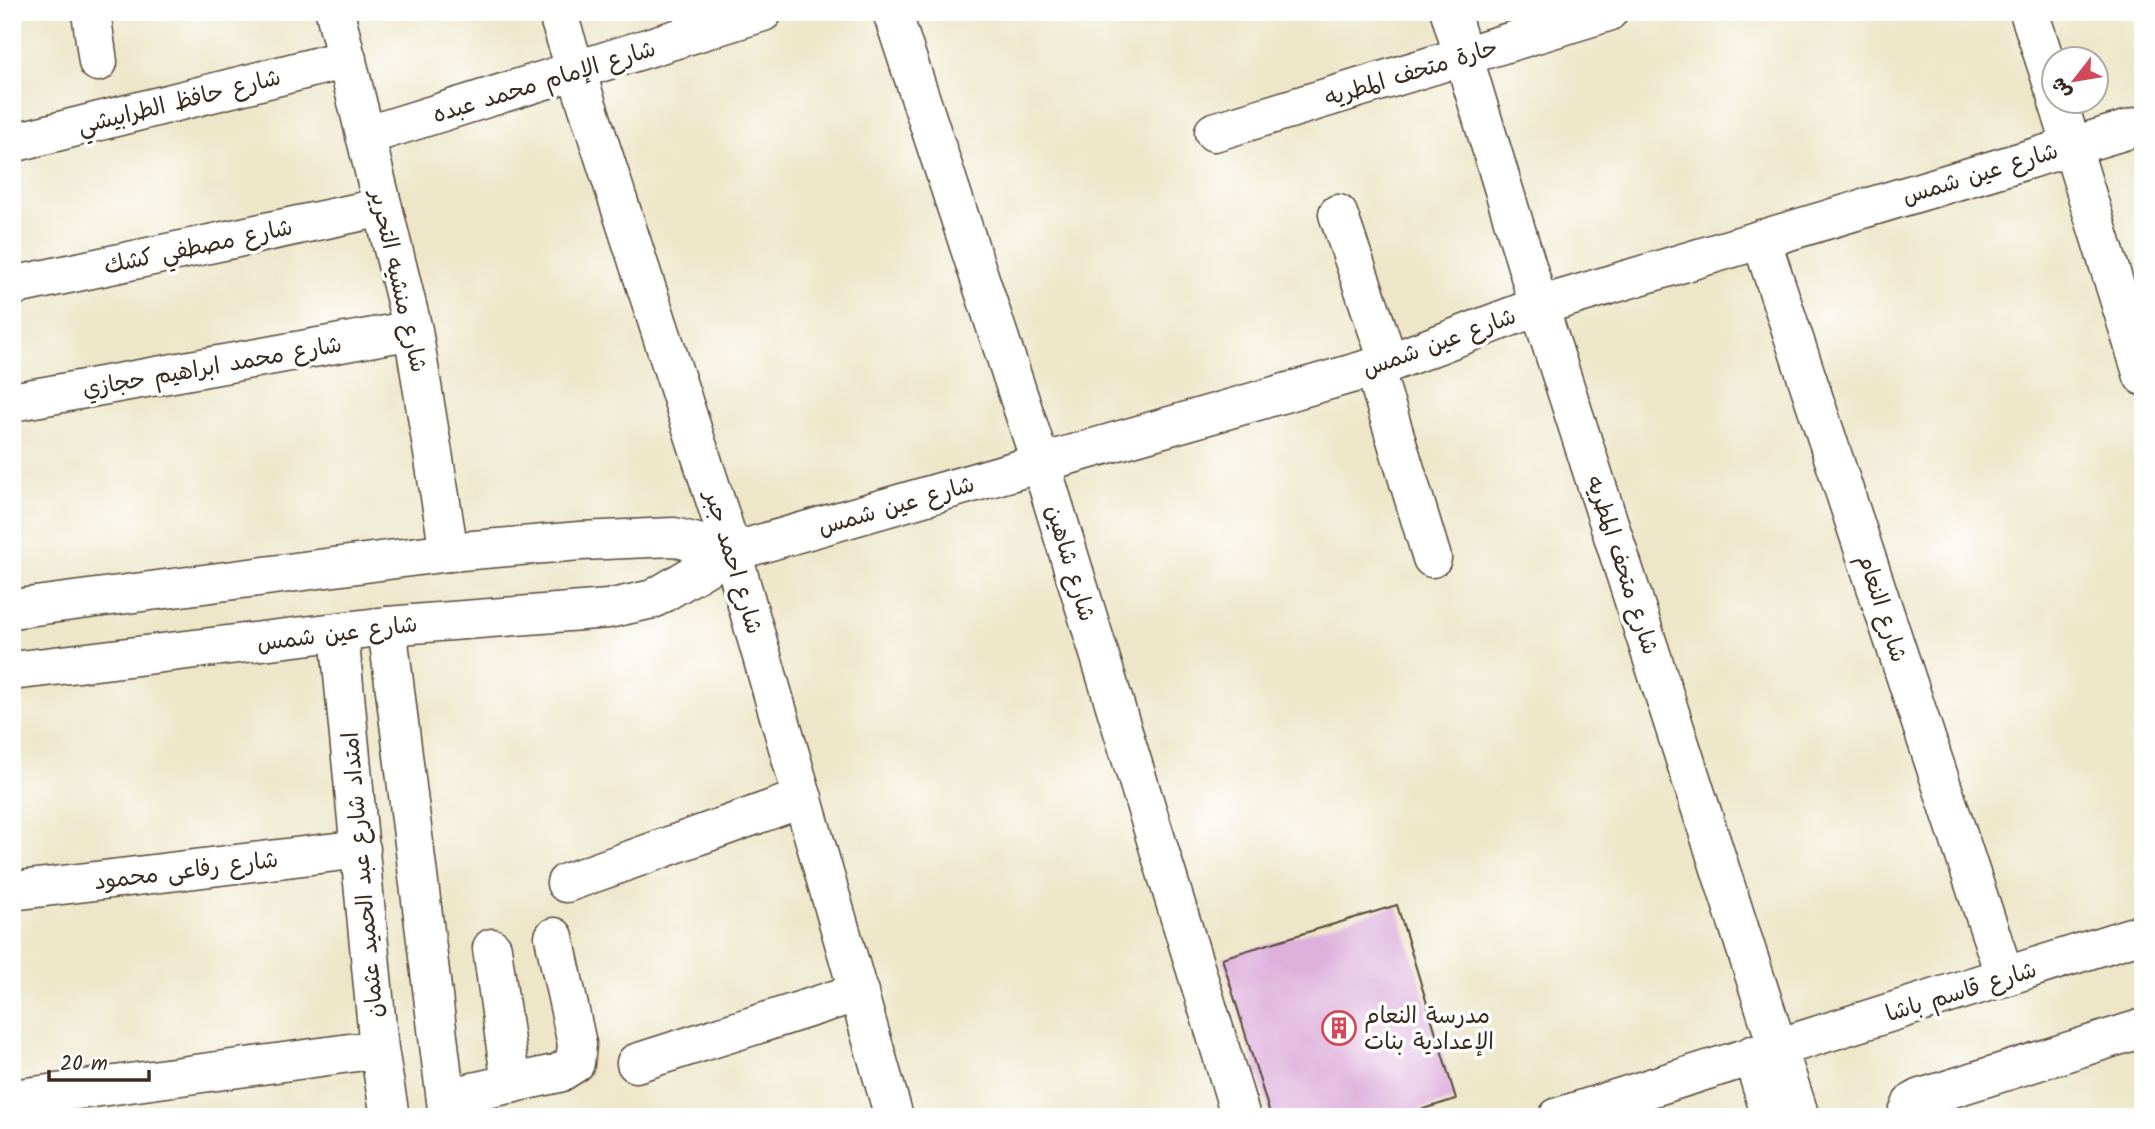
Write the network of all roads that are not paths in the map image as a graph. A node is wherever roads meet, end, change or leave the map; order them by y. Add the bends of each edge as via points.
1 (91, 12) edge
2 (335, 12) edge
3 (557, 12) edge
4 (763, 12) edge
5 (892, 12) edge
6 (1450, 12) edge
7 (1608, 12) edge
8 (2029, 12) edge
9 (2040, 46) edge
10 (1464, 55) junction
11 (347, 60) junction
12 (98, 62) dead end
13 (576, 72) junction
14 (2062, 116) edge
15 (2143, 125) edge
16 (1214, 132) dead end
17 (365, 136) junction
18 (12, 143) edge
19 (2072, 146) junction
20 (383, 207) junction
21 (1338, 214) dead end
22 (1761, 239) junction
23 (12, 286) edge
24 (1539, 306) junction
25 (413, 330) junction
26 (1382, 365) junction
27 (2143, 376) edge
28 (12, 402) edge
29 (1041, 464) junction
30 (449, 552) junction
31 (732, 552) junction
32 (1432, 558) dead end
33 (12, 608) edge
34 (387, 626) junction
35 (339, 633) junction
36 (12, 671) edge
37 (803, 798) junction
38 (361, 849) junction
39 (566, 883) dead end
40 (12, 891) edge
41 (2143, 933) edge
42 (554, 937) dead end
43 (492, 948) dead end
44 (2005, 977) junction
45 (859, 992) junction
46 (2143, 1028) edge
47 (379, 1049) junction
48 (1765, 1051) junction
49 (636, 1063) dead end
50 (511, 1084) junction
51 (12, 1099) edge
52 (447, 1107) edge
53 (390, 1117) edge
54 (894, 1117) edge
55 (1241, 1117) edge
56 (1558, 1117) edge
57 (1771, 1117) edge
58 (1800, 1117) edge
59 (1906, 1117) edge

1 - 12 street
2 - 11 street, شارع منشيه التحرير
3 - 13 street, شارع احمد جبر
4 - 13 street, شارع الإمام محمد عبده
5 - 29 street, شارع شاهين
6 - 10 street, شارع متحف المطريه
7 - 10 street, حارة متحف المطريه
8 - 9 street
10 - 16 street, حارة متحف المطريه
10 - 24 street, شارع متحف المطريه
11 - 17 street, شارع منشيه التحرير
11 - 18 street, شارع حافظ الطرابيشي
13 - 17 street, شارع الإمام محمد عبده
13 - 31 street, شارع احمد جبر
14 - 19 street
15 - 19 street, شارع عين شمس
17 - 20 street, شارع منشيه التحرير
19 - 22 street, شارع عين شمس
19 - 27 street
20 - 23 street, شارع مصطفي كشك
20 - 25 street, شارع منشيه التحرير
21 - 26 street
22 - 24 street, شارع عين شمس
22 - 44 street, شارع النعام
24 - 26 street, شارع عين شمس
24 - 48 street, شارع متحف المطريه
25 - 28 street, شارع محمد ابراهيم حجازي
25 - 30 street, شارع منشيه التحرير
26 - 29 street, شارع عين شمس
26 - 32 street
29 - 31 street, شارع عين شمس
29 - 55 street, شارع شاهين
30 - 31 street via 674,537
30 - 33 street
31 - 34 street, شارع عين شمس via 653,598 608,609
31 - 37 street, شارع احمد جبر
34 - 35 street, شارع عين شمس
34 - 52 street
35 - 36 street, شارع عين شمس
35 - 38 street, امتداد شارع عبد الحميد عثمان
37 - 39 street
37 - 45 street, شارع احمد جبر
38 - 40 street, شارع رفاعى محمود
38 - 47 street, امتداد شارع عبد الحميد عثمان
41 - 44 street, شارع قاسم باشا
42 - 50 street via 578,1054 568,1070
43 - 50 street
44 - 48 street, شارع قاسم باشا
45 - 49 street
45 - 54 street, شارع احمد جبر
46 - 59 street via 1920,1098
47 - 51 street
47 - 53 street, امتداد شارع عبد الحميد عثمان
48 - 56 street, شارع قاسم باشا
48 - 57 street, شارع متحف المطريه
48 - 58 street, شارع متحف المطريه
50 - 52 street

